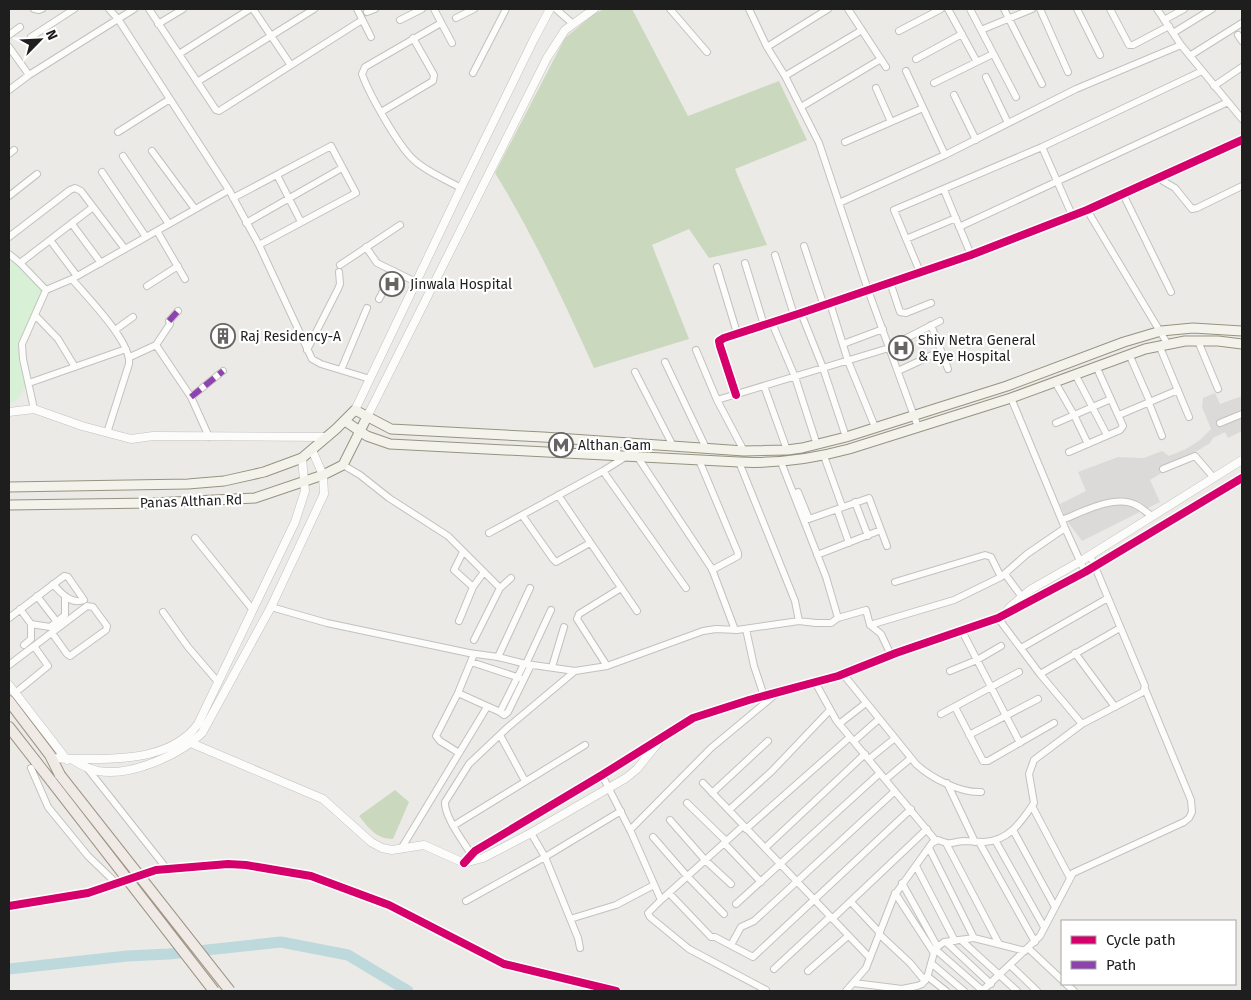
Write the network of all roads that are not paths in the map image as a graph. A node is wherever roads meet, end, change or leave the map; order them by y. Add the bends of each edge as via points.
1 (34, 9) edge
2 (42, 9) edge
3 (74, 9) edge
4 (109, 9) edge
5 (134, 9) edge
6 (149, 9) edge
7 (183, 9) edge
8 (251, 9) edge
9 (314, 9) edge
10 (357, 9) edge
11 (375, 9) edge
12 (402, 9) edge
13 (420, 9) edge
14 (434, 9) edge
15 (474, 9) edge
16 (506, 9) edge
17 (550, 9) edge
18 (556, 9) edge
19 (594, 9) edge
20 (670, 9) edge
21 (828, 9) edge
22 (848, 9) edge
23 (941, 9) edge
24 (948, 9) edge
25 (970, 9) edge
26 (1004, 9) edge
27 (1032, 9) edge
28 (1040, 9) edge
29 (1077, 9) edge
30 (1110, 9) edge
31 (1157, 9) edge
32 (1184, 9) edge
33 (1212, 9) edge
34 (752, 10) edge
35 (367, 12) dead end
36 (406, 17) junction
37 (456, 18) dead end
38 (1009, 18) junction
39 (118, 19) junction
40 (362, 20) junction
41 (400, 20) dead end
42 (441, 23) junction
43 (1167, 23) junction
44 (158, 24) junction
45 (573, 24) junction
46 (1242, 24) edge
47 (20, 27) dead end
48 (862, 30) junction
49 (981, 30) junction
50 (899, 31) dead end
51 (1173, 33) junction
52 (962, 34) junction
53 (9, 35) edge
54 (272, 36) junction
55 (31, 37) dead end
56 (371, 37) dead end
57 (414, 38) junction
58 (452, 43) dead end
59 (1181, 45) junction
60 (9, 47) edge
61 (768, 47) junction
62 (707, 52) dead end
63 (179, 54) junction
64 (993, 54) junction
65 (1100, 55) dead end
66 (1190, 55) junction
67 (881, 59) junction
68 (916, 59) dead end
69 (977, 62) junction
70 (290, 64) junction
71 (886, 67) dead end
72 (1242, 68) edge
73 (906, 71) dead end
74 (1202, 71) junction
75 (1068, 72) dead end
76 (473, 73) dead end
77 (29, 76) junction
78 (785, 76) junction
79 (986, 77) dead end
80 (197, 82) junction
81 (934, 83) dead end
82 (1042, 84) dead end
83 (1214, 86) junction
84 (876, 88) dead end
85 (9, 90) edge
86 (954, 95) dead end
87 (1016, 97) dead end
88 (170, 100) junction
89 (1228, 102) junction
90 (801, 107) junction
91 (1242, 107) edge
92 (923, 108) junction
93 (1236, 111) junction
94 (381, 112) junction
95 (1242, 119) edge
96 (891, 122) junction
97 (1008, 123) junction
98 (118, 132) dead end
99 (976, 140) junction
100 (1242, 140) edge
101 (845, 142) dead end
102 (1042, 147) junction
103 (152, 151) dead end
104 (945, 155) junction
105 (123, 156) dead end
106 (342, 168) junction
107 (102, 172) dead end
108 (37, 174) dead end
109 (277, 175) junction
110 (1158, 178) junction
111 (1058, 181) junction
112 (1242, 186) edge
113 (460, 188) junction
114 (228, 190) junction
115 (944, 190) junction
116 (1123, 194) junction
117 (9, 196) edge
118 (233, 198) junction
119 (289, 198) junction
120 (840, 203) junction
121 (94, 208) junction
122 (195, 209) junction
123 (1087, 210) junction
124 (1072, 215) junction
125 (956, 218) junction
126 (301, 222) junction
127 (246, 223) junction
128 (72, 224) junction
129 (169, 224) junction
130 (400, 224) dead end
131 (959, 227) junction
132 (157, 231) junction
133 (9, 236) edge
134 (146, 237) junction
135 (906, 239) junction
136 (50, 240) junction
137 (259, 245) junction
138 (804, 246) dead end
139 (366, 247) junction
140 (125, 249) junction
141 (9, 254) edge
142 (971, 254) junction
143 (775, 255) dead end
144 (20, 262) junction
145 (100, 263) junction
146 (746, 263) dead end
147 (340, 264) dead end
148 (178, 266) junction
149 (717, 267) dead end
150 (394, 271) junction
151 (339, 272) dead end
152 (920, 272) junction
153 (75, 277) junction
154 (185, 279) dead end
155 (416, 282) junction
156 (890, 282) junction
157 (147, 286) dead end
158 (46, 290) junction
159 (868, 290) junction
160 (1170, 292) dead end
161 (379, 299) dead end
162 (931, 303) dead end
163 (827, 305) junction
164 (367, 308) dead end
165 (178, 312) dead end
166 (798, 314) junction
167 (34, 315) junction
168 (133, 317) dead end
169 (940, 321) dead end
170 (772, 323) junction
171 (764, 325) junction
172 (931, 325) junction
173 (115, 330) junction
174 (882, 330) junction
175 (1242, 331) edge
176 (1161, 332) junction
177 (737, 333) junction
178 (1198, 341) junction
179 (843, 344) junction
180 (1163, 344) junction
181 (1242, 344) edge
182 (156, 345) junction
183 (889, 348) junction
184 (126, 349) junction
185 (307, 350) junction
186 (696, 350) dead end
187 (941, 351) junction
188 (1129, 354) junction
189 (130, 357) junction
190 (848, 361) junction
191 (664, 362) dead end
192 (1096, 366) junction
193 (75, 367) junction
194 (824, 368) junction
195 (948, 369) dead end
196 (341, 370) junction
197 (898, 371) junction
198 (223, 372) dead end
199 (635, 372) dead end
200 (1075, 374) junction
201 (795, 377) junction
202 (370, 379) junction
203 (1055, 382) junction
204 (28, 383) junction
205 (764, 386) junction
206 (1218, 389) dead end
207 (1178, 390) junction
208 (736, 395) junction
209 (191, 397) junction
210 (1011, 398) junction
211 (1111, 399) junction
212 (717, 400) junction
213 (1150, 402) junction
214 (1094, 407) junction
215 (34, 409) junction
216 (354, 410) junction
217 (9, 412) edge
218 (1242, 414) edge
219 (914, 415) junction
220 (1074, 415) junction
221 (367, 416) junction
222 (1119, 416) junction
223 (1189, 417) dead end
224 (345, 421) junction
225 (1056, 423) dead end
226 (1220, 423) dead end
227 (875, 427) junction
228 (918, 427) junction
229 (360, 431) junction
230 (107, 433) junction
231 (1107, 435) junction
232 (1162, 436) dead end
233 (209, 437) junction
234 (327, 437) junction
235 (846, 437) junction
236 (646, 444) junction
237 (1088, 444) junction
238 (817, 445) junction
239 (673, 446) junction
240 (706, 448) junction
241 (312, 450) junction
242 (787, 450) junction
243 (744, 451) junction
244 (1069, 452) dead end
245 (632, 456) junction
246 (824, 456) junction
247 (302, 458) junction
248 (699, 460) junction
249 (1242, 460) edge
250 (739, 462) junction
251 (781, 462) junction
252 (343, 465) junction
253 (1163, 469) dead end
254 (603, 471) junction
255 (323, 474) junction
256 (1214, 478) junction
257 (1242, 478) edge
258 (305, 480) junction
259 (9, 487) edge
260 (798, 492) dead end
261 (558, 495) junction
262 (854, 502) junction
263 (9, 505) edge
264 (840, 508) junction
265 (522, 515) junction
266 (1152, 516) junction
267 (1062, 520) junction
268 (1065, 528) junction
269 (881, 530) junction
270 (489, 533) dead end
271 (868, 536) junction
272 (194, 538) dead end
273 (590, 543) junction
274 (849, 543) junction
275 (887, 546) dead end
276 (463, 552) junction
277 (817, 555) junction
278 (1090, 555) junction
279 (1081, 561) junction
280 (1095, 566) junction
281 (712, 570) junction
282 (484, 572) junction
283 (1085, 572) junction
284 (1003, 575) junction
285 (511, 578) dead end
286 (895, 582) dead end
287 (54, 584) junction
288 (473, 587) junction
289 (500, 588) junction
290 (530, 588) dead end
291 (621, 588) junction
292 (686, 588) dead end
293 (37, 596) junction
294 (1022, 597) junction
295 (65, 598) junction
296 (1108, 598) junction
297 (271, 607) junction
298 (20, 609) junction
299 (253, 610) junction
300 (551, 610) dead end
301 (637, 611) dead end
302 (162, 612) dead end
303 (9, 618) edge
304 (838, 618) junction
305 (998, 618) junction
306 (459, 621) dead end
307 (799, 621) junction
308 (57, 622) junction
309 (31, 624) junction
310 (870, 625) junction
311 (564, 627) dead end
312 (1120, 628) junction
313 (746, 629) junction
314 (735, 630) junction
315 (962, 631) junction
316 (52, 633) junction
317 (474, 640) dead end
318 (24, 645) dead end
319 (34, 646) junction
320 (1001, 646) dead end
321 (1021, 648) junction
322 (1075, 653) junction
323 (474, 654) junction
324 (891, 655) junction
325 (498, 657) junction
326 (976, 660) junction
327 (471, 662) junction
328 (527, 664) junction
329 (9, 665) edge
330 (607, 666) junction
331 (552, 668) junction
332 (575, 670) junction
333 (950, 671) dead end
334 (1019, 672) dead end
335 (843, 674) junction
336 (1040, 674) junction
337 (520, 678) junction
338 (218, 682) junction
339 (815, 682) junction
340 (9, 685) edge
341 (991, 688) junction
342 (20, 689) dead end
343 (1144, 689) junction
344 (778, 692) junction
345 (458, 693) junction
346 (764, 696) junction
347 (1038, 699) dead end
348 (9, 701) edge
349 (866, 703) junction
350 (487, 707) junction
351 (955, 707) junction
352 (1115, 707) junction
353 (830, 710) junction
354 (941, 714) dead end
355 (1006, 716) junction
356 (879, 719) junction
357 (1054, 723) dead end
358 (840, 724) junction
359 (1082, 724) junction
360 (9, 727) edge
361 (46, 731) junction
362 (500, 735) junction
363 (969, 735) junction
364 (37, 737) junction
365 (663, 737) junction
366 (894, 738) junction
367 (852, 739) junction
368 (768, 741) dead end
369 (191, 743) junction
370 (1020, 743) junction
371 (585, 745) dead end
372 (459, 753) junction
373 (867, 757) junction
374 (52, 758) junction
375 (911, 758) junction
376 (70, 760) junction
377 (35, 768) junction
378 (87, 768) junction
379 (880, 773) junction
380 (602, 775) junction
381 (56, 778) junction
382 (886, 779) junction
383 (525, 781) junction
384 (703, 783) dead end
385 (947, 783) junction
386 (609, 788) junction
387 (895, 791) junction
388 (981, 792) dead end
389 (712, 793) junction
390 (687, 803) dead end
391 (1032, 806) junction
392 (911, 809) junction
393 (729, 810) junction
394 (621, 811) junction
395 (670, 820) dead end
396 (453, 826) junction
397 (745, 827) junction
398 (927, 829) junction
399 (630, 830) junction
400 (1013, 830) junction
401 (531, 833) junction
402 (653, 837) dead end
403 (995, 840) junction
404 (936, 841) junction
405 (725, 842) junction
406 (977, 842) junction
407 (946, 843) junction
408 (401, 848) junction
409 (765, 848) junction
410 (928, 848) junction
411 (470, 854) junction
412 (545, 857) junction
413 (705, 860) junction
414 (464, 863) junction
415 (780, 864) junction
416 (916, 866) junction
417 (167, 869) junction
418 (687, 876) junction
419 (1070, 878) junction
420 (761, 882) junction
421 (797, 882) junction
422 (902, 883) junction
423 (116, 884) junction
424 (731, 884) dead end
425 (654, 885) junction
426 (669, 893) junction
427 (895, 893) junction
428 (660, 900) junction
429 (814, 900) junction
430 (466, 901) dead end
431 (851, 902) junction
432 (736, 904) dead end
433 (9, 906) edge
434 (1055, 906) junction
435 (724, 914) dead end
436 (831, 918) junction
437 (570, 919) junction
438 (1044, 927) junction
439 (879, 934) junction
440 (848, 936) junction
441 (974, 938) junction
442 (958, 940) junction
443 (946, 942) junction
444 (1035, 942) junction
445 (999, 944) junction
446 (731, 945) junction
447 (580, 948) dead end
448 (935, 949) junction
449 (1026, 950) junction
450 (870, 958) junction
451 (931, 963) junction
452 (1010, 966) junction
453 (774, 969) dead end
454 (808, 971) dead end
455 (1000, 975) junction
456 (926, 978) junction
457 (1061, 979) edge
458 (854, 983) junction
459 (991, 984) junction
460 (766, 990) edge
461 (904, 990) edge
462 (214, 991) edge
463 (230, 991) edge
464 (616, 991) edge
465 (846, 991) edge
466 (946, 991) edge
467 (964, 991) edge
468 (982, 991) edge
469 (1017, 991) edge
470 (1037, 991) edge

1 - 2 street
3 - 55 street
4 - 39 street
5 - 39 street
6 - 44 street
7 - 44 street
8 - 54 street
8 - 63 street
9 - 54 street
10 - 40 street
11 - 35 street
12 - 36 street
13 - 36 street
14 - 42 street
15 - 37 street
16 - 76 street
17 - 113 street
18 - 45 street
19 - 45 street
20 - 62 street
21 - 61 street
22 - 48 street
23 - 50 street
24 - 52 street
25 - 49 street
26 - 38 street
27 - 38 street
28 - 75 street
29 - 65 street
30 - 43 street via 1129,45 1134,45
31 - 43 street
32 - 43 street
33 - 51 street
34 - 61 street
36 - 41 street
38 - 49 street
38 - 82 street
39 - 77 street
39 - 88 street
40 - 56 street
40 - 70 street
42 - 57 street
42 - 58 street
43 - 51 street
44 - 63 street
45 - 221 street via 547,58
46 - 66 street
47 - 53 street
48 - 67 street
48 - 78 street
49 - 64 street
51 - 59 street
52 - 68 street
52 - 69 street
54 - 70 street
54 - 80 street
57 - 94 street via 362,71
57 - 94 street via 434,75 433,80
59 - 66 street
59 - 97 street via 1076,89
60 - 77 street
61 - 78 street
63 - 80 street
64 - 69 street
64 - 87 street
66 - 74 street
67 - 71 street
67 - 90 street
69 - 81 street
70 - 80 street via 219,111
72 - 83 street
73 - 92 street
74 - 83 street
74 - 102 street
77 - 85 street
78 - 90 street
79 - 97 street
83 - 89 street
84 - 96 street
86 - 99 street
88 - 98 street
88 - 114 street
89 - 93 street
89 - 111 street
90 - 120 street via 820,143
91 - 93 street
92 - 96 street
92 - 104 street
93 - 95 street
94 - 113 street via 415,161
96 - 101 street
97 - 99 street
99 - 104 street
100 - 110 street
102 - 111 street
102 - 115 street
103 - 122 street
104 - 120 street
105 - 129 street
106 - 109 street via 331,146
106 - 119 street
106 - 126 street via 356,193
107 - 134 street
108 - 117 street
109 - 118 street
109 - 119 street
110 - 112 street via 1175,188 1194,209
110 - 116 street
111 - 124 street
111 - 131 street
113 - 155 street
114 - 118 street
114 - 122 street
115 - 125 street
115 - 135 street via 894,210
116 - 123 street
116 - 160 street
118 - 127 street
119 - 126 street
119 - 127 street
120 - 159 street
121 - 128 street
121 - 133 street via 81,191 73,188
121 - 140 street
122 - 129 street
123 - 124 street
123 - 176 street
124 - 142 street
125 - 131 street
125 - 135 street
126 - 137 street
127 - 137 street
128 - 136 street
128 - 145 street
129 - 132 street
130 - 139 street
131 - 142 street
132 - 134 street
132 - 148 street
134 - 140 street
135 - 152 street
136 - 144 street
136 - 153 street
137 - 185 street
138 - 163 street
139 - 147 street
139 - 150 street via 377,263
140 - 145 street
141 - 144 street
142 - 152 street
143 - 166 street
144 - 158 street
145 - 153 street
146 - 171 street
148 - 154 street
148 - 157 street
149 - 177 street
150 - 155 street
150 - 161 street
151 - 185 street via 338,290
152 - 156 street
153 - 158 street
153 - 173 street
155 - 202 street
156 - 159 street
156 - 162 street via 900,312 906,313
158 - 167 street
159 - 163 street
159 - 174 street
163 - 166 street
163 - 179 street
164 - 196 street
165 - 182 street
166 - 170 street
166 - 194 street
167 - 193 street via 58,339
167 - 204 street via 22,344
168 - 173 street
169 - 172 street
170 - 171 street
170 - 201 street
171 - 177 street
172 - 183 street
172 - 187 street
173 - 184 street
174 - 179 street
174 - 183 street
175 - 176 main road via 1193,328
176 - 180 street
176 - 219 main road
177 - 208 street via 721,339 719,343
178 - 180 main road
178 - 181 main road
178 - 206 street
179 - 190 street
180 - 188 main road
180 - 207 street
182 - 189 street
182 - 209 street
183 - 190 street
183 - 197 street
184 - 189 street
184 - 193 street
185 - 196 street via 315,362
186 - 212 street
187 - 195 street
187 - 197 street
188 - 192 main road
188 - 213 street
189 - 230 street
190 - 194 street
190 - 227 street
191 - 240 street
192 - 200 main road
192 - 211 street
193 - 204 street
194 - 201 street
194 - 235 street
196 - 202 street
197 - 219 street
198 - 209 street
199 - 239 street
200 - 203 main road
200 - 214 street
201 - 205 street
201 - 238 street
202 - 216 street
203 - 210 main road
203 - 220 street
204 - 215 street
205 - 208 street
205 - 242 street
207 - 213 street
207 - 223 street
208 - 212 street
209 - 233 street
210 - 228 main road
210 - 267 street
211 - 214 street
211 - 222 street
212 - 243 street
213 - 222 street
213 - 232 street
214 - 220 street
214 - 231 street
215 - 217 street
215 - 230 street
216 - 221 main road
216 - 224 main road, Panas Althan Rd
218 - 226 street
219 - 227 main road
219 - 228 street
220 - 225 street
220 - 237 street
221 - 229 main road
221 - 236 main road via 391,429
222 - 231 street via 1122,428
224 - 229 main road
224 - 234 main road, Panas Althan Rd
227 - 235 main road
228 - 246 main road
229 - 245 main road via 390,444
229 - 252 main road
230 - 233 street via 131,439
231 - 237 street
233 - 234 street
234 - 241 main road, Panas Althan Rd
235 - 238 main road
236 - 239 main road
236 - 245 street
237 - 244 street
238 - 242 main road
239 - 240 main road
240 - 243 main road
241 - 247 main road, Panas Althan Rd
241 - 255 street
242 - 243 main road
245 - 248 main road
245 - 254 street
245 - 281 street
246 - 251 main road
246 - 264 street
247 - 258 street
247 - 259 main road, Panas Althan Rd via 264,472 224,481
248 - 250 main road
248 - 281 street via 738,554 735,559
249 - 256 street
250 - 251 main road
250 - 307 street via 795,601
251 - 277 street
252 - 255 main road, Panas Althan Rd
252 - 276 street via 448,536
253 - 256 street via 1194,456
254 - 261 street
254 - 292 street
255 - 258 main road, Panas Althan Rd
255 - 297 street via 324,494
256 - 266 street
257 - 280 street
258 - 263 main road, Panas Althan Rd via 247,499
258 - 299 street via 305,491 294,522
260 - 264 street via 809,519
261 - 265 street
261 - 273 street
262 - 264 street
262 - 269 street via 870,499
262 - 271 street
264 - 274 street
265 - 270 street
265 - 273 street via 556,562
266 - 267 street via 1134,504 1110,502
266 - 278 street
267 - 268 street
268 - 279 street
268 - 284 street
269 - 271 street
269 - 275 street
271 - 274 street
272 - 299 street
273 - 291 street
274 - 277 street
276 - 282 street
276 - 288 street via 454,570
277 - 304 street
278 - 279 street
278 - 280 street
279 - 283 street
279 - 294 street
280 - 283 street
280 - 296 street
281 - 314 street
282 - 288 street
282 - 289 street
283 - 305 street
284 - 286 street via 991,557 985,555
284 - 294 street
284 - 310 street via 954,600
285 - 289 street
287 - 293 street
287 - 295 street
287 - 295 street via 66,576 84,600
288 - 306 street
289 - 317 street
290 - 325 street
291 - 301 street
291 - 330 street via 579,614 577,619
293 - 298 street
293 - 308 street
294 - 305 street
295 - 308 street via 66,614
296 - 312 street
296 - 321 street
297 - 323 street via 327,623
297 - 369 street via 202,733
298 - 303 street
298 - 309 street
299 - 338 street
300 - 328 street
302 - 338 street
304 - 307 street via 831,622
304 - 310 street via 866,610
305 - 315 street
305 - 321 street
307 - 313 street
308 - 309 street via 50,627
309 - 318 street via 31,639
310 - 324 street via 881,634
311 - 331 street
312 - 322 street
312 - 343 street
313 - 314 street
313 - 346 street
314 - 330 street via 703,631
315 - 324 street
315 - 326 street
316 - 316 street via 89,606 107,626 70,656
316 - 319 street
319 - 329 street
319 - 342 street via 48,666
320 - 326 street
321 - 336 street
322 - 336 street
322 - 352 street
323 - 325 street
323 - 327 street
324 - 335 street
325 - 328 street
326 - 333 street
326 - 341 street
327 - 337 street
327 - 345 street
328 - 331 street
328 - 337 street
330 - 332 street
331 - 332 street
332 - 362 street
334 - 341 street
335 - 339 street
335 - 349 street
336 - 359 street
337 - 350 street via 508,712 504,715
338 - 376 street via 192,731 169,747 116,760
339 - 344 street
339 - 353 street
340 - 361 street
341 - 351 street
341 - 355 street
343 - 352 street
343 - 419 street via 1191,800 1192,812 1184,822 1073,873
344 - 346 street
344 - 399 street via 711,748
345 - 350 street
345 - 372 street via 436,736
346 - 365 street via 693,718
347 - 355 street
348 - 364 main road
349 - 356 street
349 - 358 street
350 - 372 street
351 - 354 street
351 - 363 street
352 - 359 street
353 - 358 street
353 - 393 street via 772,771
355 - 363 street
355 - 370 street
356 - 366 street
356 - 367 street
357 - 370 street
358 - 367 street
359 - 391 street via 1034,760 1029,774 1034,794
360 - 377 main road
361 - 364 main road
361 - 376 street
362 - 383 street
362 - 396 street via 469,764 445,802
363 - 370 street via 983,761
364 - 374 main road
365 - 380 street
365 - 386 street via 632,774
366 - 373 street
366 - 375 street
367 - 373 street
367 - 397 street
368 - 389 street
369 - 378 street via 165,757 130,769 117,772
369 - 408 street via 319,797 376,845 392,850
371 - 383 street
372 - 408 street
373 - 379 street
373 - 409 street
374 - 376 street
374 - 381 main road
375 - 382 street
375 - 385 street via 924,771
376 - 378 street
377 - 381 main road
377 - 423 street via 48,806 88,856
378 - 417 street
379 - 382 street
379 - 415 street
380 - 386 street
380 - 411 street
381 - 462 main road, bridge
381 - 463 main road, bridge
382 - 387 street
383 - 396 street
384 - 389 street
385 - 388 street
385 - 406 street
386 - 394 street
386 - 401 street
387 - 392 street
387 - 421 street
389 - 393 street
390 - 405 street
391 - 400 street via 1021,824
391 - 419 street
392 - 398 street
392 - 429 street
393 - 397 street
394 - 399 street
394 - 412 street
395 - 413 street
396 - 411 street
397 - 405 street
397 - 409 street
398 - 404 street
398 - 431 street
399 - 425 street
400 - 403 street
400 - 434 street
401 - 412 street
401 - 414 street via 483,858
402 - 418 street
403 - 406 street
403 - 438 street
404 - 407 street
404 - 410 street
405 - 413 street
405 - 420 street
406 - 407 street
406 - 444 street
407 - 445 street
408 - 414 street via 424,845
409 - 415 street
410 - 416 street
410 - 441 street
411 - 414 street
412 - 430 street
412 - 437 street
413 - 418 street
413 - 424 street
415 - 420 street
415 - 421 street
416 - 422 street
416 - 442 street
417 - 423 street
417 - 464 street via 228,864 311,876 389,905 504,964
418 - 426 street
418 - 435 street
419 - 434 street
420 - 432 street
421 - 429 street
421 - 446 street via 754,920 741,927
422 - 427 street
422 - 448 street
423 - 433 street via 88,893
425 - 428 street
425 - 437 street via 616,905
426 - 428 street
426 - 446 street via 711,938
427 - 439 street
427 - 448 street
428 - 460 street via 648,913 658,924 689,949
429 - 436 street
429 - 446 street via 752,957
431 - 436 street
431 - 439 street
434 - 438 street
436 - 440 street
436 - 453 street
437 - 447 street
438 - 444 street
439 - 450 street
439 - 456 street
440 - 450 street
440 - 454 street
441 - 442 street
441 - 445 street
442 - 443 street
442 - 455 street
443 - 448 street
443 - 459 street
444 - 449 street
445 - 449 street
448 - 451 street
448 - 468 street
449 - 452 street
449 - 457 street
450 - 458 street
451 - 456 street
451 - 467 street
452 - 455 street
452 - 470 street
455 - 459 street
455 - 469 street
456 - 461 street via 917,986
456 - 466 street
458 - 461 street
458 - 465 street
459 - 468 street

